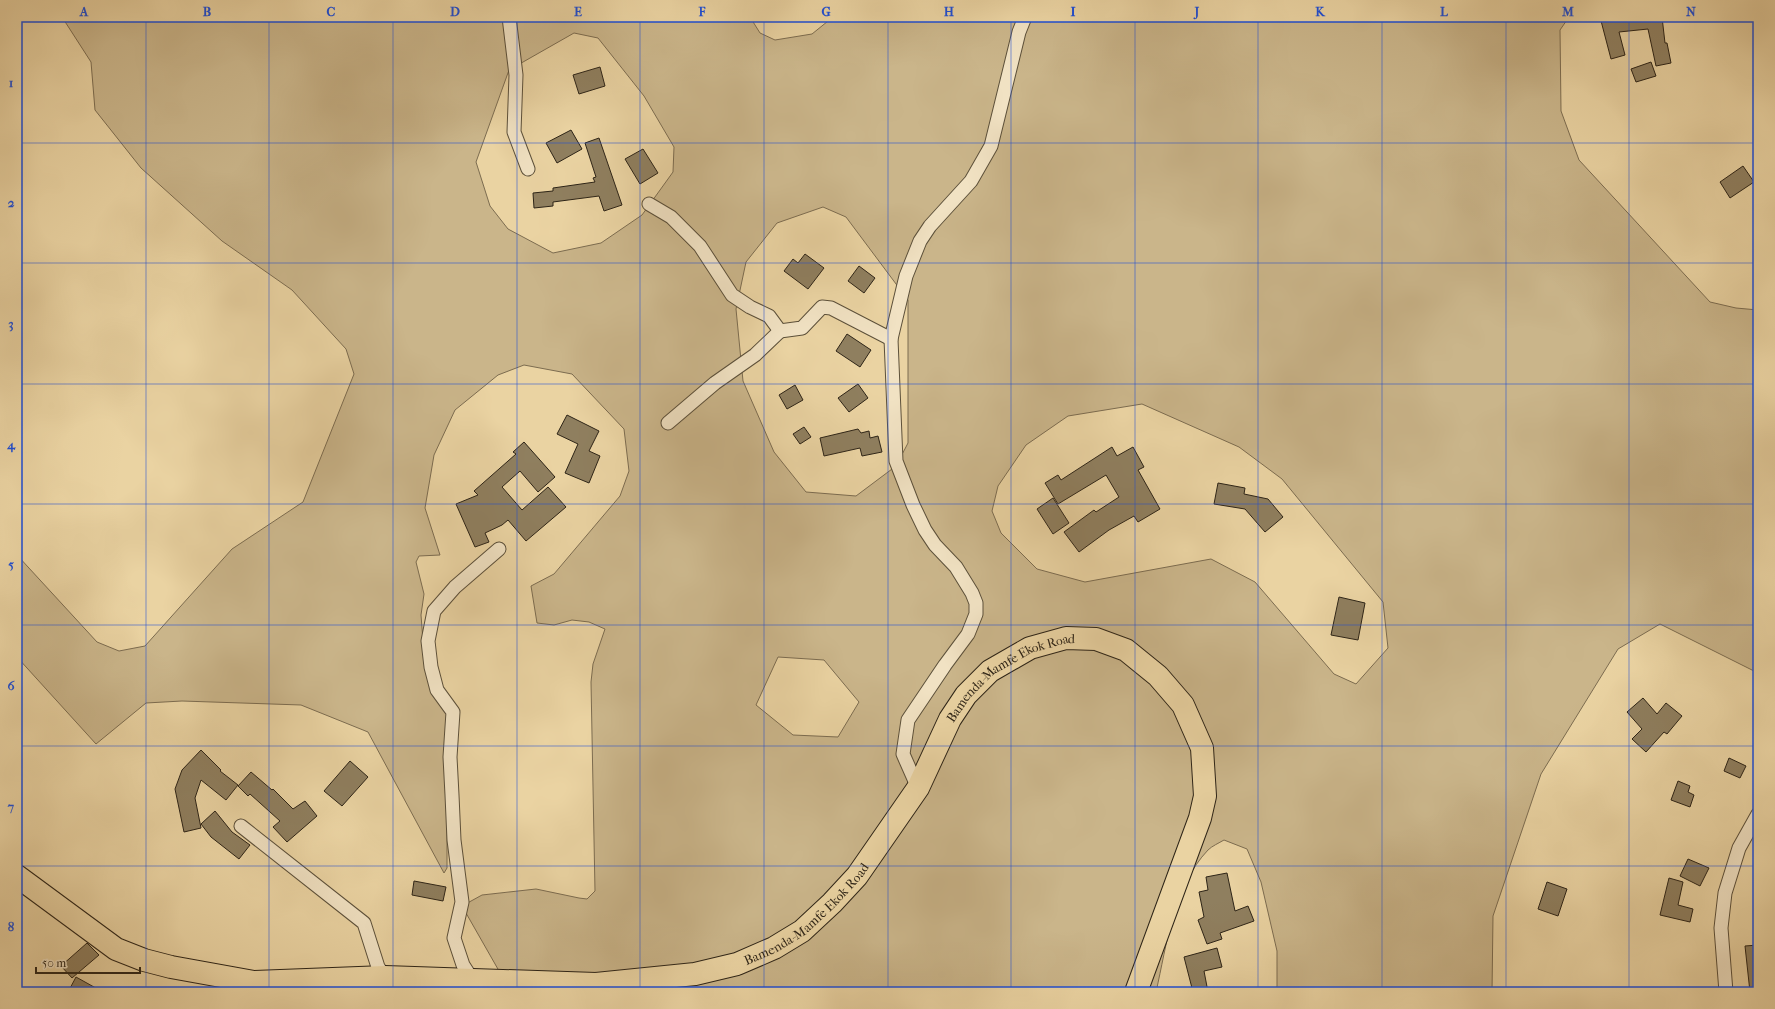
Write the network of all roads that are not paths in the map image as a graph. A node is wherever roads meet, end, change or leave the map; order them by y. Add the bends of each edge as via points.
1 (509, 17) edge
2 (1025, 17) edge
3 (528, 169) dead end
4 (649, 204) dead end
5 (780, 331) junction
6 (891, 339) junction
7 (668, 423) dead end
8 (499, 549) dead end
9 (918, 788) junction
10 (1758, 814) edge
11 (241, 826) dead end
12 (17, 876) edge
13 (385, 977) junction
14 (472, 979) junction
15 (1136, 992) edge
16 (1726, 992) edge

1 - 3 street via 516,75 514,132
2 - 6 street via 991,146 971,181 930,226 920,241 906,276
4 - 5 street via 671,217 700,246 732,295 769,316
5 - 6 street via 802,328 822,307 831,308
5 - 7 street via 755,355 715,383
6 - 9 street via 896,461 925,530 956,567 976,603 976,614 968,634 908,720 903,754
8 - 14 street via 455,587 434,611 428,641 437,690 453,712 450,757 454,840 462,902 454,938 463,965
9 - 14 highway, Bamenda-Mamfe Ekok Road via 858,876 832,903 802,931 774,948 737,964 694,974 596,984
9 - 15 highway, Bamenda-Mamfe Ekok Road via 950,719 966,695 990,671 1030,648 1066,638 1096,639 1126,650 1158,676 1183,706 1202,748 1205,796 1200,818
10 - 16 street via 1739,848 1725,893 1721,928
11 - 13 street via 364,923 378,967
12 - 13 highway, Bamenda-Mamfe Ekok Road via 116,950 144,960 254,982
13 - 14 highway, Bamenda-Mamfe Ekok Road

